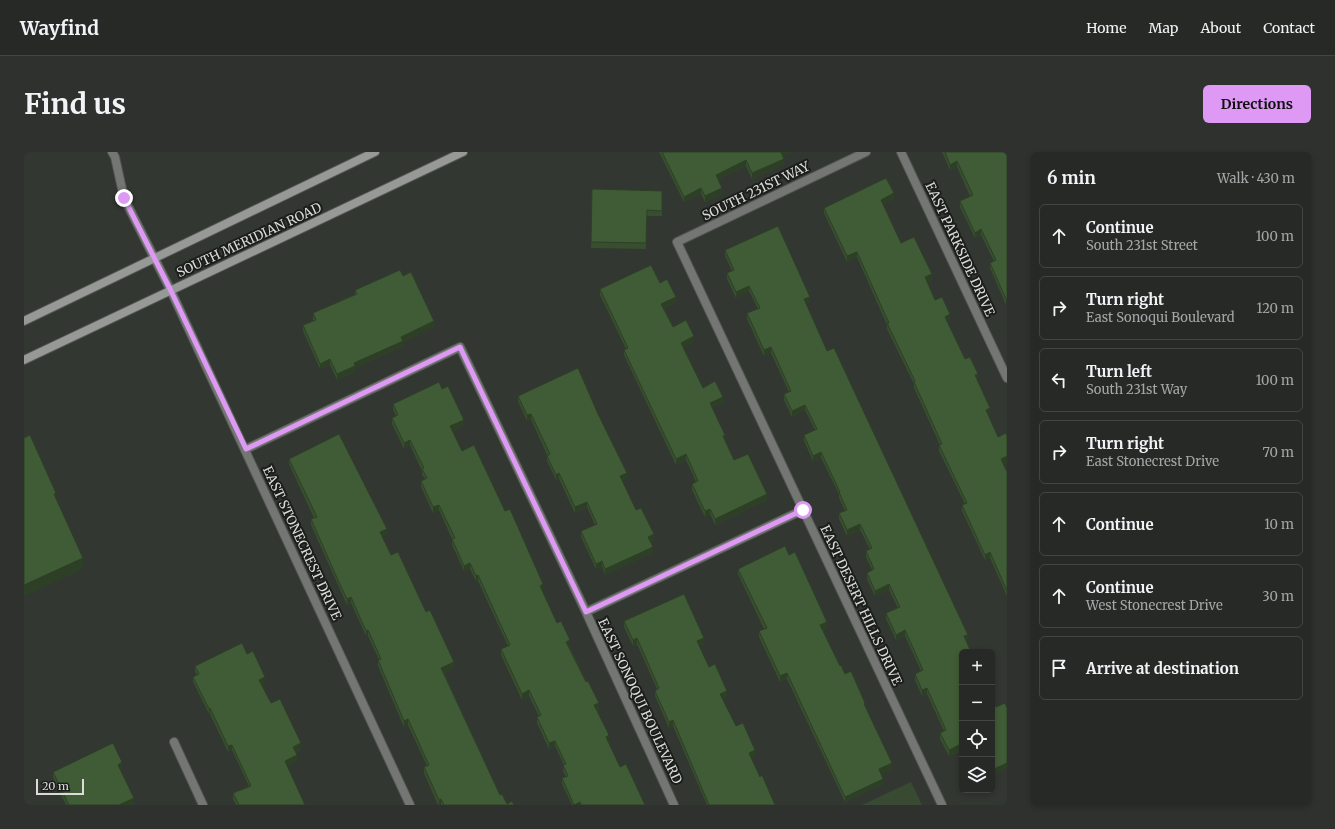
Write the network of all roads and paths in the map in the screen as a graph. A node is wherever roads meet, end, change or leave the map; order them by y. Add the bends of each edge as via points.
1 (375, 152) edge
2 (463, 152) edge
3 (866, 152) edge
4 (901, 152) edge
5 (114, 154) edge
6 (677, 242) joint
7 (155, 259) junction
8 (171, 291) junction
9 (24, 321) edge
10 (24, 360) edge
11 (1007, 378) edge
12 (246, 449) junction
13 (803, 510) junction
14 (586, 612) junction
15 (174, 742) dead end
16 (203, 805) edge
17 (410, 805) edge
18 (674, 805) edge
19 (942, 805) edge

1 - 7 street, SOUTH MERIDIAN ROAD
2 - 8 street, SOUTH MERIDIAN ROAD
3 - 6 street, SOUTH 231ST WAY
4 - 11 street, EAST PARKSIDE DRIVE
5 - 7 street, EAST STONECREST DRIVE via 124,198
6 - 13 street, EAST DESERT HILLS DRIVE
7 - 8 street, EAST STONECREST DRIVE
7 - 9 street, SOUTH MERIDIAN ROAD
8 - 10 street, SOUTH MERIDIAN ROAD
8 - 12 street, EAST STONECREST DRIVE
12 - 14 street, EAST SONOQUI BOULEVARD via 460,347
12 - 17 street, EAST STONECREST DRIVE
13 - 14 street
13 - 19 street, EAST DESERT HILLS DRIVE
14 - 18 street, EAST SONOQUI BOULEVARD
15 - 16 street

